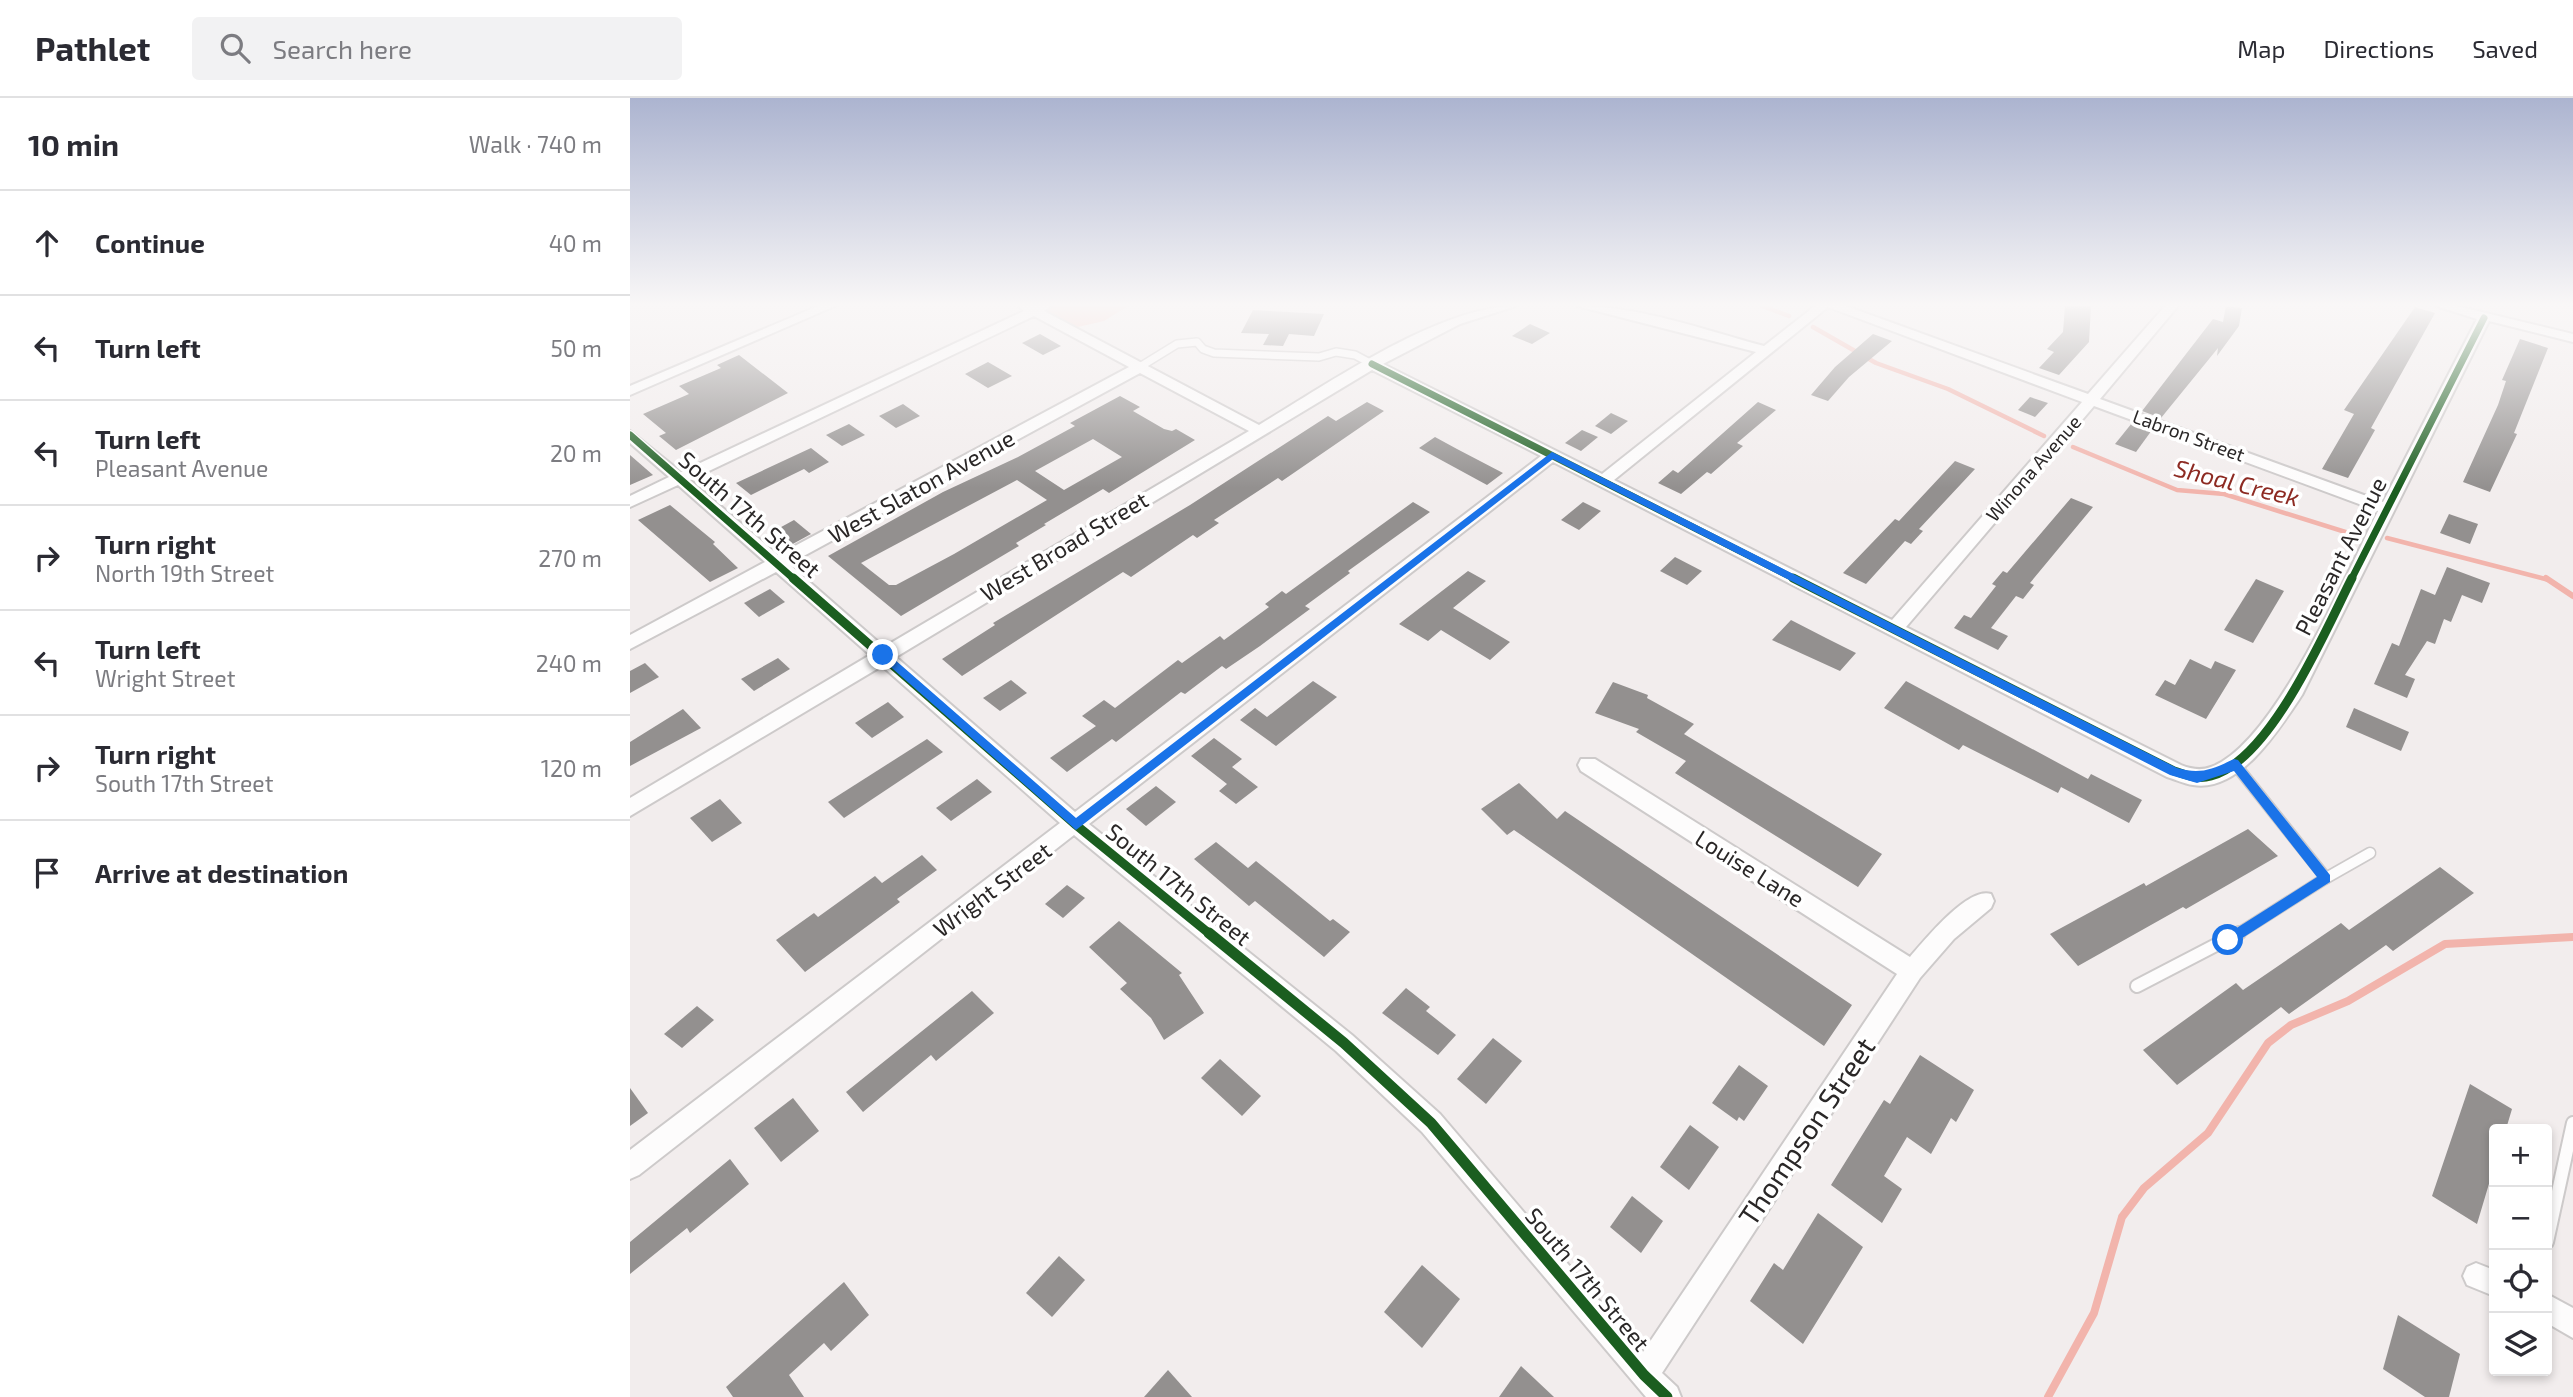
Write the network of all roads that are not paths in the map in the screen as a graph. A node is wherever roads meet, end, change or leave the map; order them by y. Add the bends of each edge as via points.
1 (687, 367) edge
2 (912, 367) edge
3 (1367, 367) edge
4 (1377, 367) edge
5 (1745, 367) edge
6 (2002, 367) edge
7 (2119, 367) edge
8 (2459, 367) edge
9 (1138, 368) joint
10 (630, 391) edge
11 (2091, 399) junction
12 (1257, 430) junction
13 (630, 435) edge
14 (1552, 455) junction
15 (680, 478) junction
16 (1604, 481) junction
17 (630, 502) edge
18 (2385, 508) junction
19 (777, 564) junction
20 (1894, 630) junction
21 (630, 643) edge
22 (883, 655) junction
23 (2234, 763) junction
24 (1588, 765) dead end
25 (2197, 778) joint
26 (630, 808) edge
27 (1076, 825) junction
28 (2370, 853) dead end
29 (2326, 878) junction
30 (1983, 901) dead end
31 (1912, 971) junction
32 (2137, 986) dead end
33 (2573, 1123) edge
34 (630, 1166) edge
35 (2552, 1219) edge
36 (2552, 1311) edge
37 (2573, 1324) edge
38 (1644, 1375) junction
39 (1667, 1397) edge

1 - 10 street
2 - 15 street
3 - 12 street, West Broad Street
4 - 14 street
5 - 16 street
6 - 11 street, Labron Street
7 - 11 street, Winona Avenue
8 - 18 street, Pleasant Avenue
9 - 12 street
9 - 19 street, West Slaton Avenue
11 - 18 street, Labron Street
11 - 20 street, Winona Avenue
12 - 22 street, West Broad Street
13 - 15 street, South 17th Street
14 - 16 street
14 - 27 street, Wright Street
15 - 17 street
15 - 19 street, South 17th Street
16 - 20 street
18 - 23 street, Pleasant Avenue via 2295,690 2263,736
19 - 21 street, West Slaton Avenue
19 - 22 street, South 17th Street
20 - 25 street via 2174,771
22 - 26 street, West Broad Street
22 - 27 street, South 17th Street
23 - 25 street, Pleasant Avenue
23 - 29 lane
24 - 31 street, Louise Lane
27 - 34 street, Wright Street
27 - 38 street, South 17th Street via 1344,1043 1431,1123
28 - 29 lane
29 - 32 lane via 2228,940
30 - 31 street, Thompson Street via 1946,932
31 - 38 street, Thompson Street
33 - 35 lane
36 - 37 street
38 - 39 street, South 17th Street

